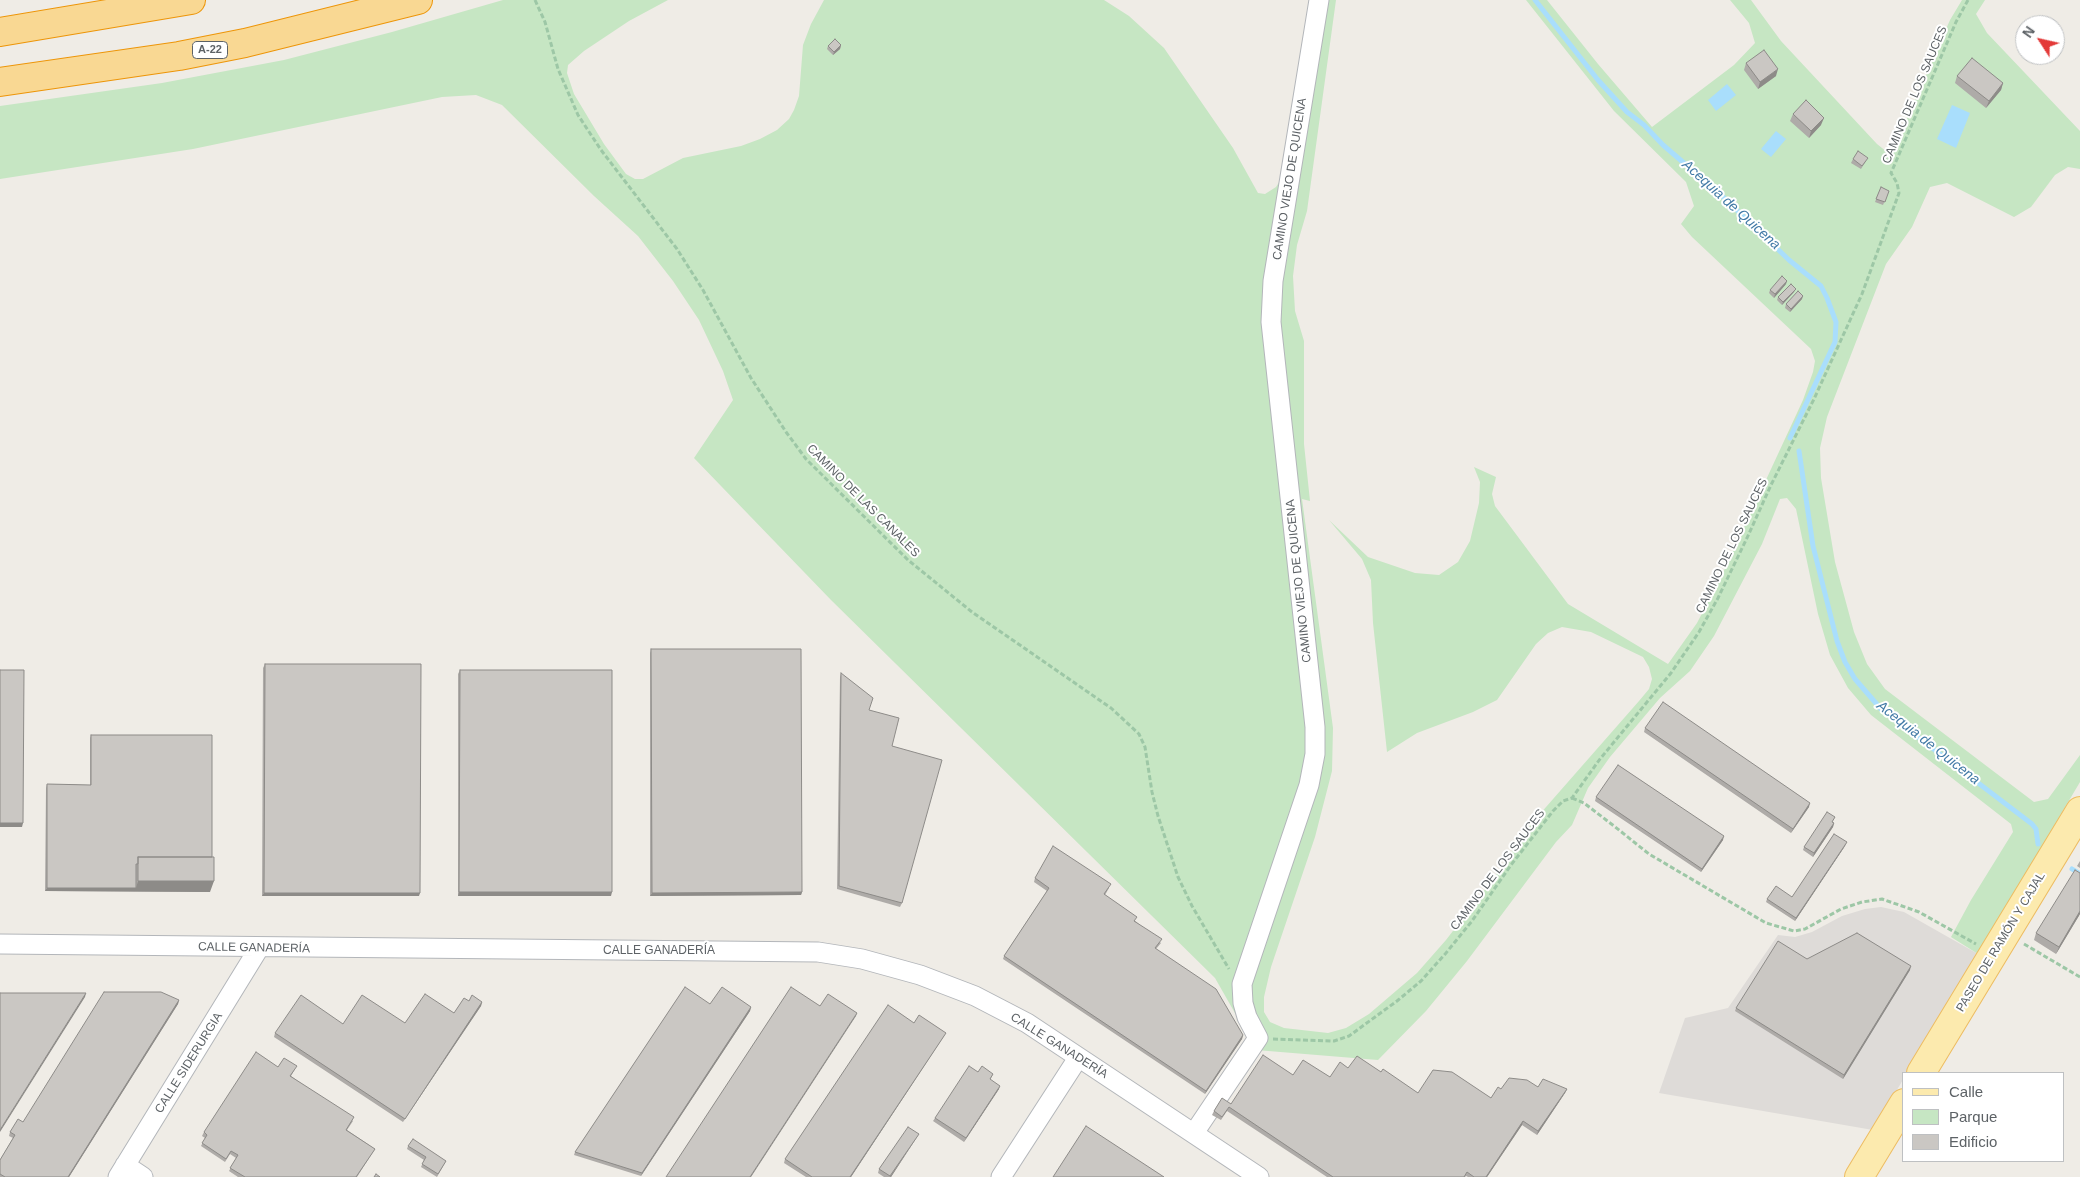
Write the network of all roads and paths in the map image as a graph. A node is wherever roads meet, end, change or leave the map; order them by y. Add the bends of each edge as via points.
1 (191, 0) edge
2 (418, 0) edge
3 (534, 0) edge
4 (1319, 0) edge
5 (1968, 0) edge
6 (0, 32) edge
7 (0, 82) edge
8 (1572, 798) junction
9 (2080, 811) edge
10 (0, 944) edge
11 (1999, 944) junction
12 (259, 948) junction
13 (2080, 976) edge
14 (1242, 984) junction
15 (1258, 1038) junction
16 (1078, 1058) junction
17 (1922, 1072) edge
18 (1902, 1106) edge
19 (1194, 1133) junction
20 (122, 1171) edge
21 (143, 1177) edge
22 (1000, 1177) edge
23 (1259, 1177) edge
24 (1859, 1177) edge

1 - 6 highway
2 - 7 highway, A-22 via 198,52
3 - 14 path, CAMINO DE LAS CANALES via 578,114 601,150 677,249 751,378 806,459 908,560 972,612 1111,708 1139,734 1145,747 1158,816 1178,877 1224,962
4 - 14 street, CAMINO VIEJO DE QUICENA via 1272,282 1271,322 1315,727 1315,754 1309,785
5 - 8 path, CAMINO DE LOS SAUCES via 1891,173 1899,193 1862,294 1718,598 1671,673
8 - 11 path via 1584,803 1662,863 1766,923 1794,931 1840,909 1882,899
8 - 15 path, CAMINO DE LOS SAUCES via 1563,801 1553,811 1446,953 1421,981 1397,1001 1349,1036 1334,1042
9 - 11 main road, PASEO DE RAMÓN Y CAJAL
10 - 12 street, CALLE GANADERÍA
11 - 13 path
11 - 17 main road, PASEO DE RAMÓN Y CAJAL
12 - 16 street, CALLE GANADERÍA via 818,952 862,959 920,975 975,996 1027,1023
12 - 20 street, CALLE SIDERURGIA
14 - 15 street, CAMINO VIEJO DE QUICENA via 1247,1017
15 - 19 street
16 - 19 street, CALLE GANADERÍA
16 - 22 street
18 - 24 main road
19 - 23 street, CALLE GANADERÍA
20 - 21 street

